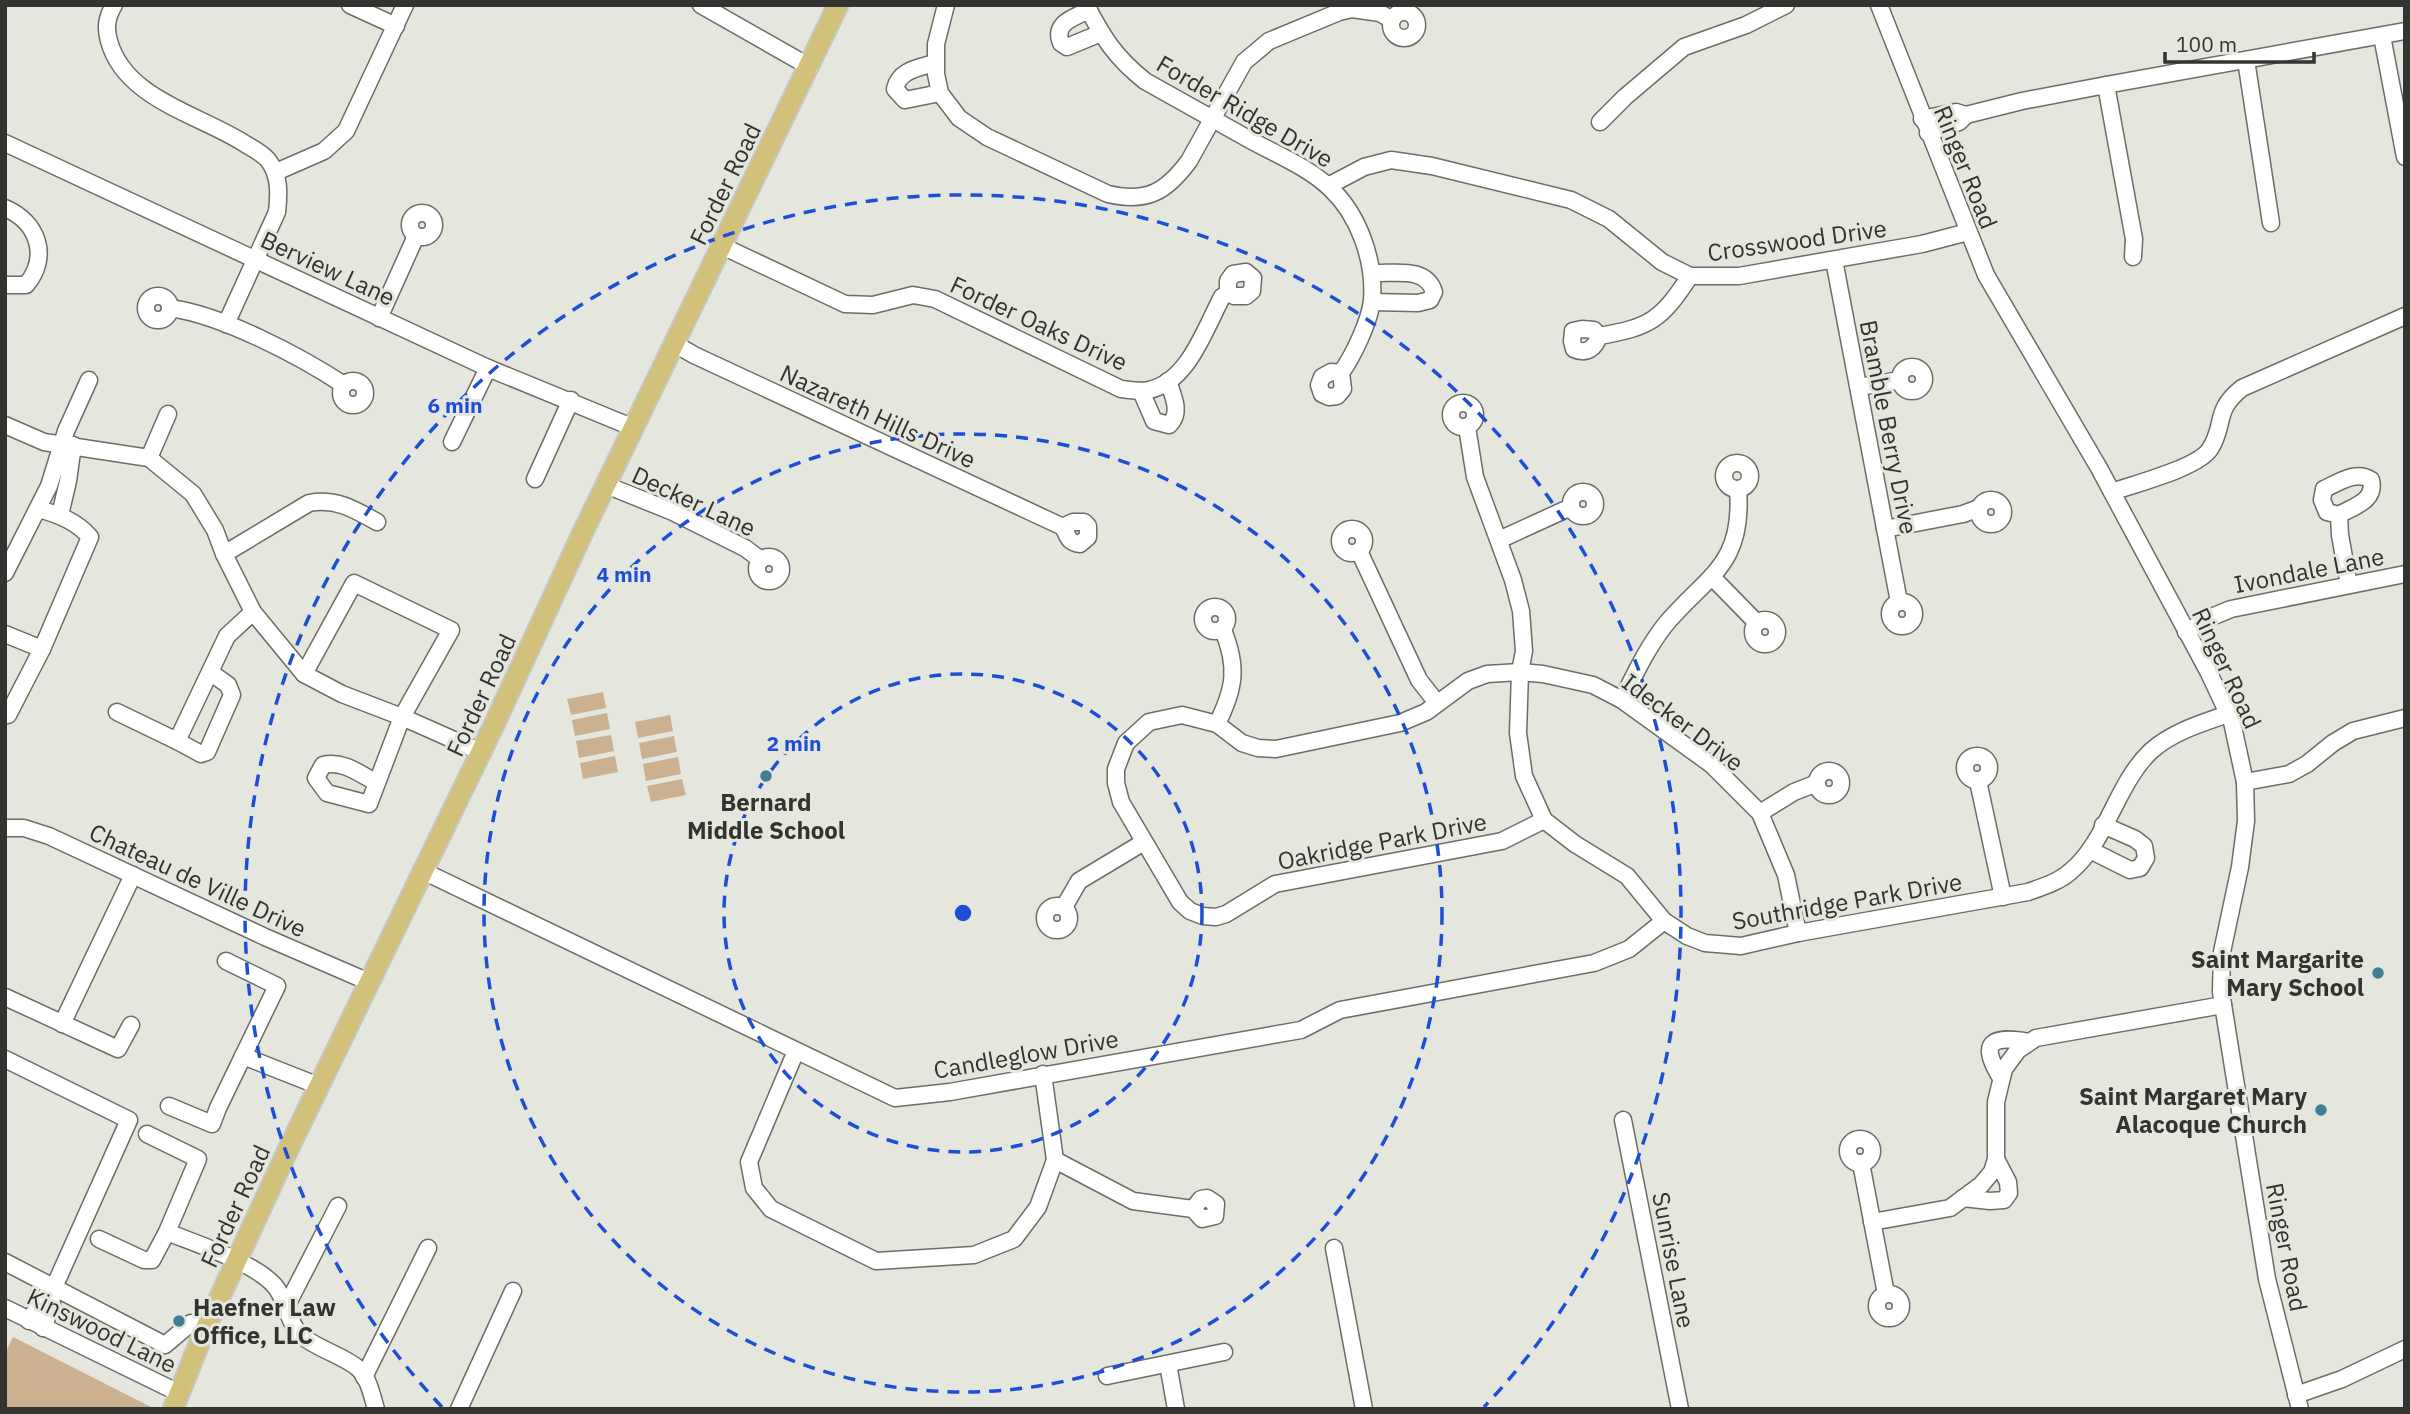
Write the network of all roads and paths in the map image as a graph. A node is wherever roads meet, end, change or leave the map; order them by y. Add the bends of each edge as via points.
1 (114, 5) edge
2 (349, 5) edge
3 (405, 5) edge
4 (701, 5) edge
5 (838, 5) edge
6 (946, 5) edge
7 (1786, 5) edge
8 (1879, 5) edge
9 (1088, 8) edge
10 (1392, 20) dead end
11 (396, 26) junction
12 (2405, 32) edge
13 (1101, 33) junction
14 (2382, 36) junction
15 (2246, 60) junction
16 (935, 62) junction
17 (810, 67) junction
18 (2106, 85) junction
19 (940, 93) junction
20 (1211, 118) junction
21 (1600, 122) dead end
22 (1925, 126) junction
23 (5, 143) edge
24 (2405, 157) edge
25 (276, 172) junction
26 (1328, 186) junction
27 (5, 208) edge
28 (2272, 223) dead end
29 (1968, 232) junction
30 (416, 236) dead end
31 (722, 246) junction
32 (2133, 257) dead end
33 (255, 260) junction
34 (1834, 260) junction
35 (1372, 273) junction
36 (1690, 276) junction
37 (5, 285) edge
38 (1228, 293) dead end
39 (1372, 302) junction
40 (170, 308) dead end
41 (2405, 316) edge
42 (379, 318) junction
43 (226, 324) junction
44 (1599, 336) dead end
45 (675, 344) junction
46 (488, 368) junction
47 (1341, 373) dead end
48 (89, 380) dead end
49 (1900, 380) dead end
50 (1168, 381) junction
51 (344, 385) dead end
52 (1859, 387) junction
53 (1141, 391) junction
54 (571, 400) junction
55 (168, 414) dead end
56 (5, 425) edge
57 (1467, 427) dead end
58 (634, 428) junction
59 (452, 442) dead end
60 (67, 445) junction
61 (149, 458) junction
62 (535, 480) dead end
63 (606, 485) junction
64 (1738, 489) dead end
65 (2112, 492) junction
66 (1571, 507) dead end
67 (1979, 508) dead end
68 (38, 509) junction
69 (60, 515) junction
70 (2339, 515) dead end
71 (377, 522) dead end
72 (1063, 527) dead end
73 (1885, 529) junction
74 (1499, 540) junction
75 (1359, 551) dead end
76 (224, 554) junction
77 (761, 560) dead end
78 (5, 573) edge
79 (2405, 574) edge
80 (1713, 578) junction
81 (2349, 585) junction
82 (1899, 602) dead end
83 (253, 612) junction
84 (1757, 623) dead end
85 (1223, 630) dead end
86 (2186, 632) junction
87 (5, 634) edge
88 (42, 649) junction
89 (210, 672) junction
90 (1520, 672) junction
91 (304, 674) junction
92 (1622, 700) junction
93 (1437, 703) junction
94 (117, 712) dead end
95 (2228, 714) junction
96 (8, 715) dead end
97 (402, 717) junction
98 (2405, 718) edge
99 (1217, 724) junction
100 (177, 741) junction
101 (481, 752) junction
102 (1978, 781) dead end
103 (2245, 782) junction
104 (377, 783) dead end
105 (1817, 783) dead end
106 (1760, 813) junction
107 (1544, 820) junction
108 (2102, 825) junction
109 (5, 828) edge
110 (1144, 842) junction
111 (2090, 850) junction
112 (423, 871) junction
113 (133, 875) junction
114 (2003, 897) junction
115 (1064, 907) dead end
116 (1664, 922) junction
117 (1798, 933) junction
118 (226, 961) dead end
119 (369, 982) junction
120 (5, 997) edge
121 (2223, 1005) junction
122 (62, 1024) junction
123 (131, 1025) dead end
124 (2029, 1042) junction
125 (796, 1051) junction
126 (243, 1056) junction
127 (5, 1059) edge
128 (1043, 1074) junction
129 (2001, 1078) junction
130 (319, 1086) junction
131 (169, 1106) dead end
132 (1623, 1119) dead end
133 (147, 1134) dead end
134 (1996, 1159) junction
135 (1055, 1160) junction
136 (1861, 1163) dead end
137 (1963, 1198) junction
138 (338, 1206) dead end
139 (1193, 1209) dead end
140 (1872, 1222) junction
141 (167, 1232) junction
142 (99, 1239) dead end
143 (428, 1248) dead end
144 (1334, 1248) dead end
145 (236, 1261) junction
146 (5, 1262) edge
147 (53, 1291) junction
148 (513, 1291) dead end
149 (1886, 1294) dead end
150 (286, 1307) junction
151 (5, 1308) edge
152 (36, 1324) junction
153 (205, 1329) junction
154 (2405, 1349) edge
155 (1224, 1352) dead end
156 (1168, 1364) junction
157 (1107, 1376) dead end
158 (364, 1377) junction
159 (176, 1401) edge
160 (2298, 1402) edge
161 (376, 1409) edge
162 (459, 1409) edge
163 (1176, 1409) edge
164 (1364, 1409) edge
165 (1680, 1409) edge

1 - 25 street via 107,33 112,52 126,72 163,103 231,134 267,158
2 - 11 street
3 - 11 street
4 - 17 street
5 - 17 main road, Forder Road
6 - 16 street
7 - 21 street via 1684,47
8 - 22 street, Ringer Road
9 - 13 street, Forder Ridge Drive
9 - 13 street, Forder Ridge Drive via 1059,27 1061,43 1067,47
10 - 20 street via 1380,13 1352,9 1269,41 1244,62
11 - 25 street via 346,131 324,150
12 - 14 street
13 - 20 street, Forder Ridge Drive via 1126,66 1145,81
14 - 15 street
14 - 24 street
15 - 18 street
15 - 28 street
16 - 19 street
16 - 19 street via 905,73 895,89 905,100
17 - 31 main road, Forder Road
18 - 22 street via 1966,115 1956,112
18 - 32 street via 2134,239
19 - 20 street via 967,125 1108,194 1126,197 1151,194 1169,184 1189,161
20 - 26 street, Forder Ridge Drive
22 - 29 street, Ringer Road
23 - 33 street, Berview Lane
25 - 33 street via 276,212
26 - 35 street, Forder Ridge Drive via 1353,217
26 - 36 street, Crosswood Drive via 1364,167 1391,160 1432,166 1585,205 1662,262
27 - 37 street via 19,214 31,229 39,265 26,285
29 - 34 street, Crosswood Drive
29 - 65 street, Ringer Road via 1992,288
30 - 42 street
31 - 45 main road, Forder Road
31 - 53 street, Forder Oaks Drive via 845,304 873,305 913,295 935,299 1121,389
33 - 42 street, Berview Lane
33 - 43 street
34 - 36 street, Crosswood Drive via 1727,277
34 - 52 street, Bramble Berry Drive
35 - 39 street, Forder Ridge Drive
35 - 39 street via 1422,275 1434,292 1430,300 1418,303
36 - 44 street via 1660,316 1629,331
38 - 50 street, Forder Oaks Drive via 1187,363
39 - 47 street, Forder Ridge Drive
40 - 43 street
41 - 65 street via 2242,388 2222,410 2210,449 2203,456
42 - 46 street, Berview Lane
43 - 51 street via 309,362
45 - 58 main road, Forder Road
45 - 72 street, Nazareth Hills Drive
46 - 54 street, Berview Lane
46 - 59 street
48 - 60 street
49 - 52 street
50 - 53 street, Forder Oaks Drive
50 - 53 street, Forder Oaks Drive via 1177,412 1169,425 1154,421
52 - 73 street, Bramble Berry Drive
54 - 58 street, Berview Lane
54 - 62 street
55 - 61 street
56 - 60 street via 44,442
57 - 74 street, Southridge Park Drive via 1475,477
58 - 63 main road, Forder Road
60 - 61 street
60 - 68 street
60 - 69 street via 68,481
61 - 76 street via 193,494
63 - 77 street, Decker Lane via 673,512
63 - 101 main road, Forder Road
64 - 80 street via 1735,540
65 - 86 street, Ringer Road
66 - 74 street
67 - 73 street
68 - 69 street
68 - 78 street
69 - 88 street via 90,537
70 - 81 street
71 - 76 street via 352,508 323,500 309,503
73 - 82 street, Bramble Berry Drive
74 - 90 street, Southridge Park Drive via 1521,611 1524,651
75 - 93 street via 1413,670
76 - 83 street
79 - 81 street, Ivondale Lane
80 - 84 street
80 - 92 street via 1666,624
81 - 86 street, Ivondale Lane via 2231,609
83 - 89 street via 227,636
83 - 91 street
85 - 99 street via 1234,673
86 - 95 street, Ringer Road
87 - 88 street
88 - 96 street
89 - 100 street
89 - 100 street via 228,685 232,695 207,752 201,754
90 - 92 street, Idecker Drive via 1593,685
90 - 93 street, Idecker Drive via 1487,674 1468,681
90 - 107 street, Southridge Park Drive via 1519,754
91 - 97 street
91 - 97 street via 354,583 451,630
92 - 106 street, Idecker Drive via 1712,765
93 - 99 street, Idecker Drive via 1400,723 1276,748 1241,743
94 - 100 street
95 - 103 street, Ringer Road
95 - 108 street, Southridge Park Drive via 2179,733 2152,750 2127,781
97 - 101 street
97 - 104 street
98 - 103 street via 2353,731 2289,774
99 - 110 street, Idecker Drive via 1182,715 1162,718 1149,722 1126,743 1119,756 1116,783 1121,802
101 - 112 main road, Forder Road
102 - 114 street
103 - 121 street, Ringer Road via 2243,852 2221,963
105 - 106 street
106 - 117 street, Idecker Drive via 1786,875
107 - 110 street, Oakridge Park Drive via 1502,841 1275,884 1216,917 1190,911 1180,902
107 - 116 street, Southridge Park Drive via 1627,876
108 - 111 street, Southridge Park Drive
108 - 111 street via 2135,839 2144,846 2146,858 2140,868 2130,870
109 - 113 street, Chateau de Ville Drive via 49,836
110 - 115 street via 1079,881
111 - 114 street, Southridge Park Drive via 2070,872 2050,884
112 - 119 main road, Forder Road
112 - 125 street, Candleglow Drive
113 - 119 street, Chateau de Ville Drive
113 - 122 street
114 - 117 street, Southridge Park Drive
116 - 117 street, Southridge Park Drive via 1687,936 1725,946
116 - 128 street, Candleglow Drive via 1629,949 1594,963 1340,1010 1301,1030
118 - 126 street via 277,986
119 - 130 main road, Forder Road
120 - 122 street
121 - 124 street
121 - 160 street, Ringer Road via 2267,1279
122 - 123 street via 118,1049
124 - 129 street via 2011,1057
124 - 129 street via 1992,1043 1990,1059
125 - 128 street, Candleglow Drive via 895,1098
125 - 135 street via 749,1162 754,1188 771,1209 876,1261 974,1255 1014,1239 1038,1207
126 - 130 street
126 - 131 street via 212,1124
127 - 147 street via 129,1120
128 - 135 street
129 - 134 street via 1996,1102
130 - 145 main road, Forder Road
132 - 165 street, Sunrise Lane
133 - 141 street via 198,1159
134 - 137 street via 1992,1172
134 - 137 street via 2008,1182 2004,1200
135 - 139 street via 1133,1201
136 - 140 street
137 - 140 street via 1951,1208
138 - 150 street
140 - 149 street
141 - 142 street via 152,1260
141 - 145 street
143 - 158 street
144 - 164 street
145 - 150 street via 276,1287
145 - 153 main road, Forder Road
146 - 147 street
147 - 152 street via 44,1297
147 - 153 street via 165,1345 191,1323
148 - 162 street
150 - 158 street via 299,1334 359,1369
151 - 152 street, Kinswood Lane
152 - 159 street, Kinswood Lane
153 - 159 main road, Forder Road
154 - 160 street
155 - 156 street
156 - 157 street
156 - 163 street
158 - 161 street

